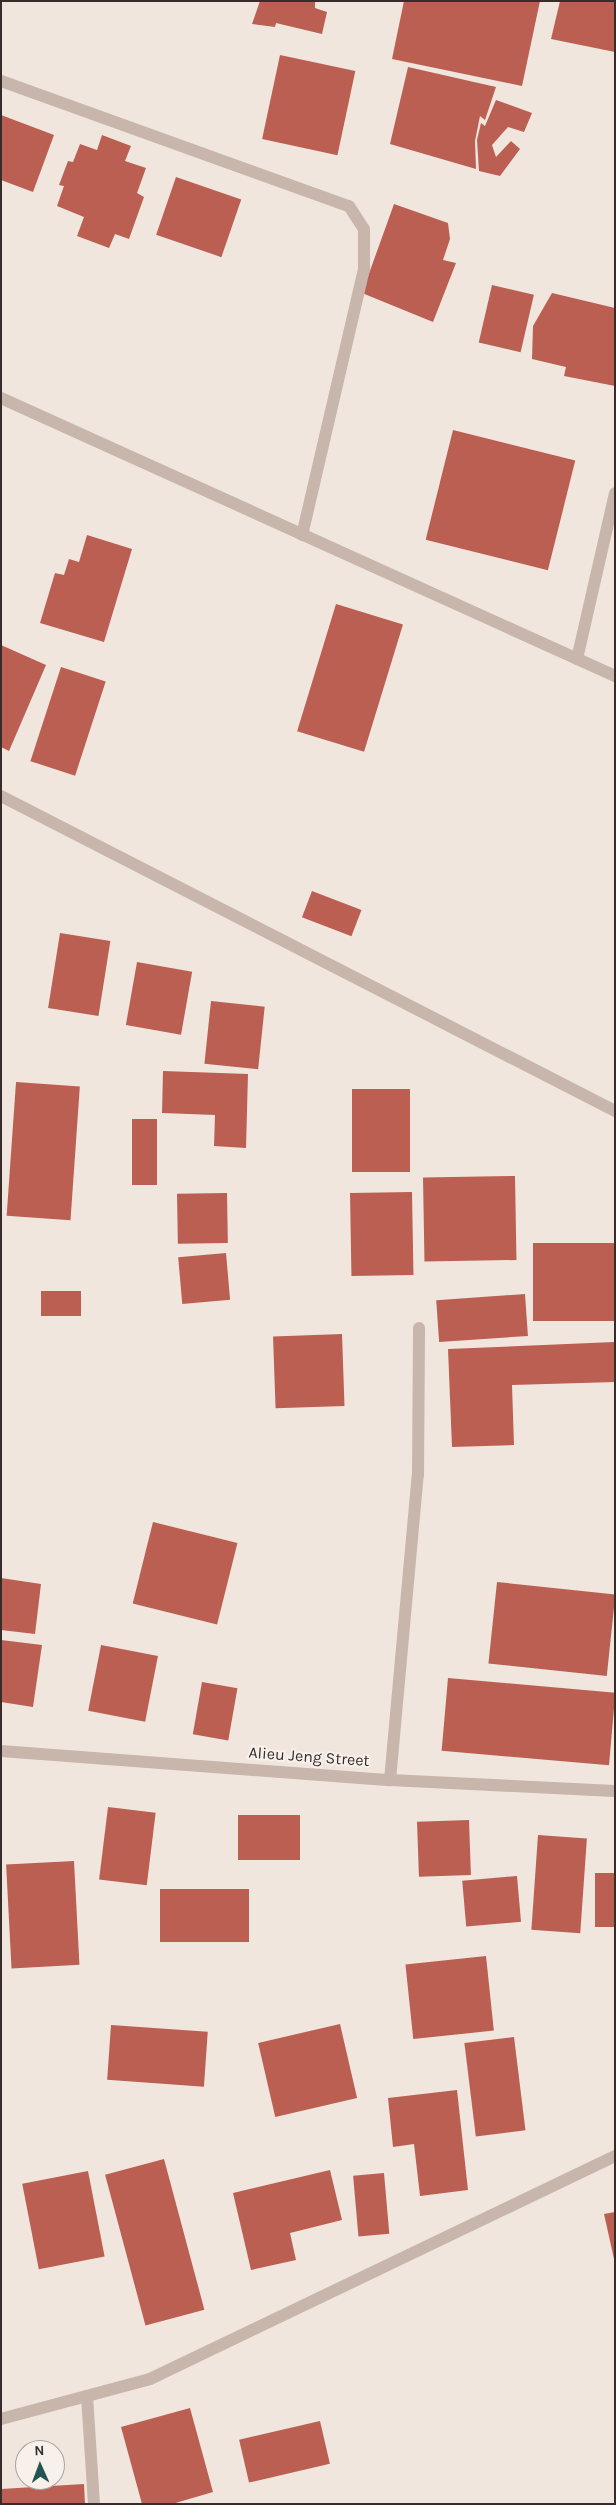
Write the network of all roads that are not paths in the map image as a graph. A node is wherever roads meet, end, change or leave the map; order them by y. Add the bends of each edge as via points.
1 (1, 81) edge
2 (1, 398) edge
3 (615, 493) edge
4 (302, 536) junction
5 (577, 659) junction
6 (615, 676) edge
7 (1, 796) edge
8 (615, 1111) edge
9 (419, 1328) dead end
10 (1, 1751) edge
11 (390, 1780) junction
12 (615, 1791) edge
13 (615, 2156) edge
14 (87, 2396) junction
15 (1, 2419) edge
16 (94, 2504) edge

1 - 4 street via 349,206 364,229 364,269
2 - 4 street
3 - 5 street
4 - 5 street
5 - 6 street
7 - 8 street
9 - 11 street via 418,1475
10 - 11 street, Alieu Jeng Street
11 - 12 street, Alieu Jeng Street
13 - 14 street via 150,2379
14 - 15 street
14 - 16 street

